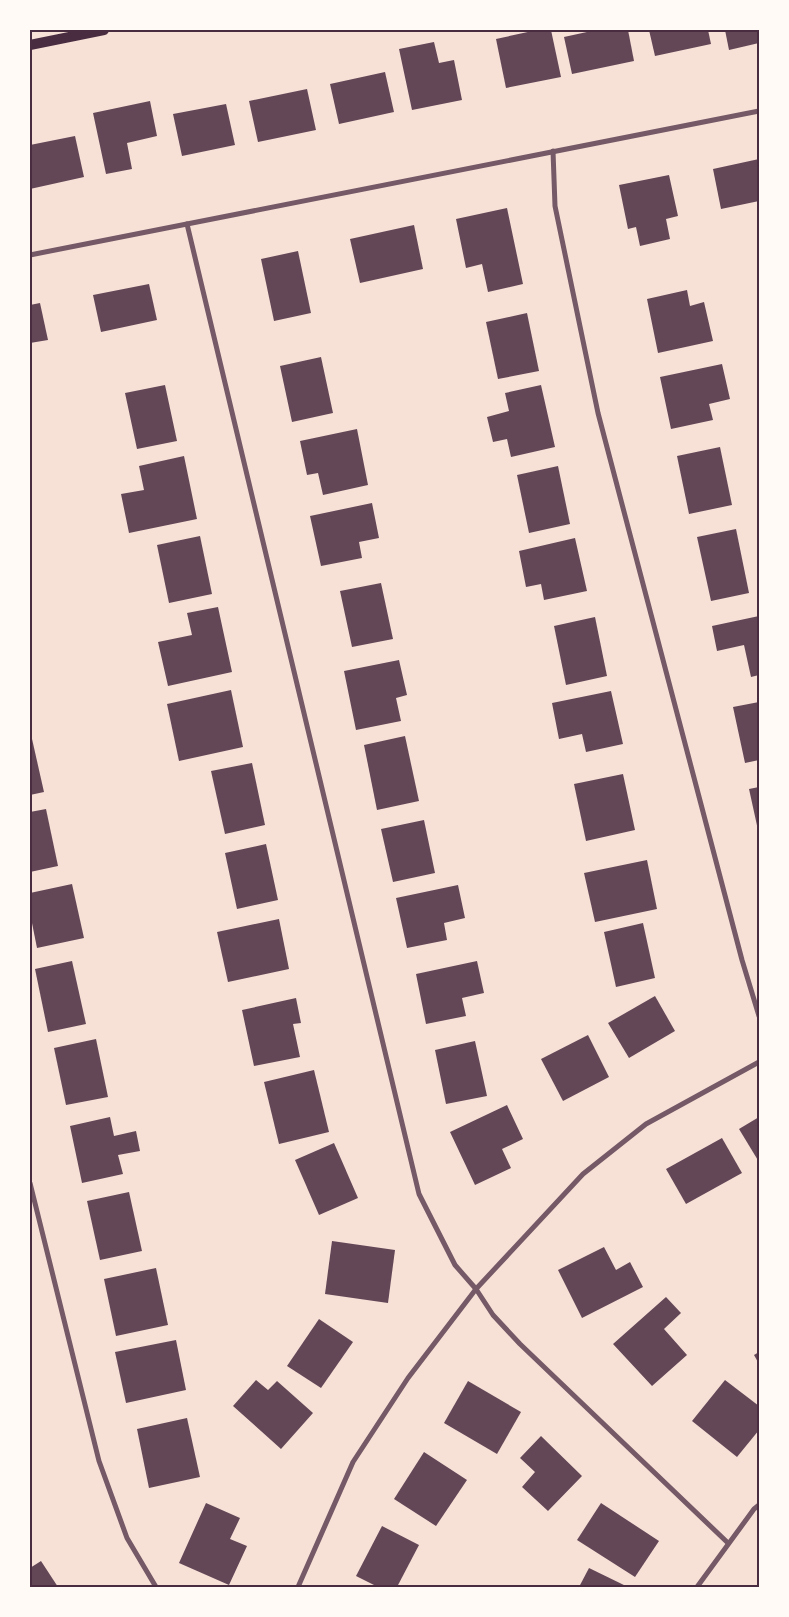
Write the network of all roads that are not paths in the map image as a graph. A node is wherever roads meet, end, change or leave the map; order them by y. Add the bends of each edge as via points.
1 (104, 30) edge
2 (30, 44) edge
3 (759, 111) edge
4 (553, 152) junction
5 (187, 224) junction
6 (30, 255) edge
7 (759, 1016) edge
8 (759, 1062) edge
9 (30, 1183) edge
10 (476, 1289) junction
11 (759, 1505) edge
12 (728, 1543) junction
13 (156, 1587) edge
14 (298, 1587) edge
15 (696, 1587) edge

1 - 2 main road
3 - 4 street
4 - 5 street
4 - 7 street via 555,206 598,413
5 - 6 street
5 - 10 street via 419,1194 456,1266
8 - 10 street via 646,1124 583,1174
9 - 13 street via 99,1461 127,1538
10 - 12 street via 493,1315 520,1344
10 - 14 street via 408,1378 353,1462
11 - 12 street
12 - 15 street

